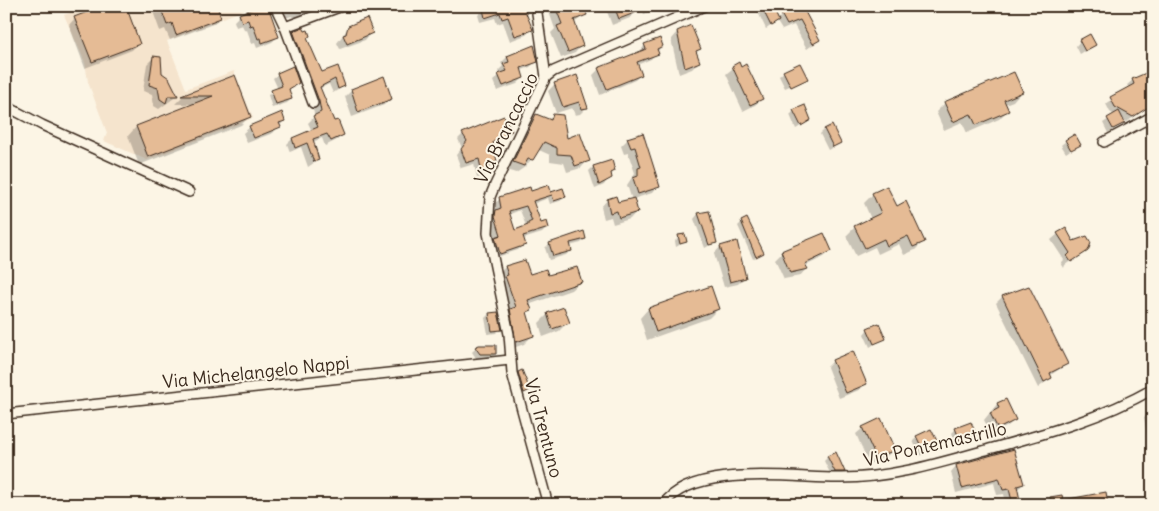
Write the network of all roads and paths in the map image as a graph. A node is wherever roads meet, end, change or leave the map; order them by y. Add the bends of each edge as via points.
1 (275, 6) edge
2 (342, 6) edge
3 (536, 6) edge
4 (704, 6) edge
5 (285, 27) junction
6 (546, 77) junction
7 (313, 103) dead end
8 (6, 106) edge
9 (1153, 116) edge
10 (1104, 142) dead end
11 (189, 192) dead end
12 (510, 360) junction
13 (1153, 389) edge
14 (6, 414) edge
15 (548, 505) edge
16 (663, 505) edge

1 - 5 street
2 - 5 street
3 - 6 street
4 - 6 street, Via Brancaccio via 613,44
5 - 7 street
6 - 12 street, Via Brancaccio via 490,197 488,233 509,334
8 - 11 street
9 - 10 street
12 - 14 street, Via Michelangelo Nappi
12 - 15 street, Via Trentuno
13 - 16 street, Via Pontemastrillo via 1088,420 951,460 866,477 772,475 712,478 676,491

